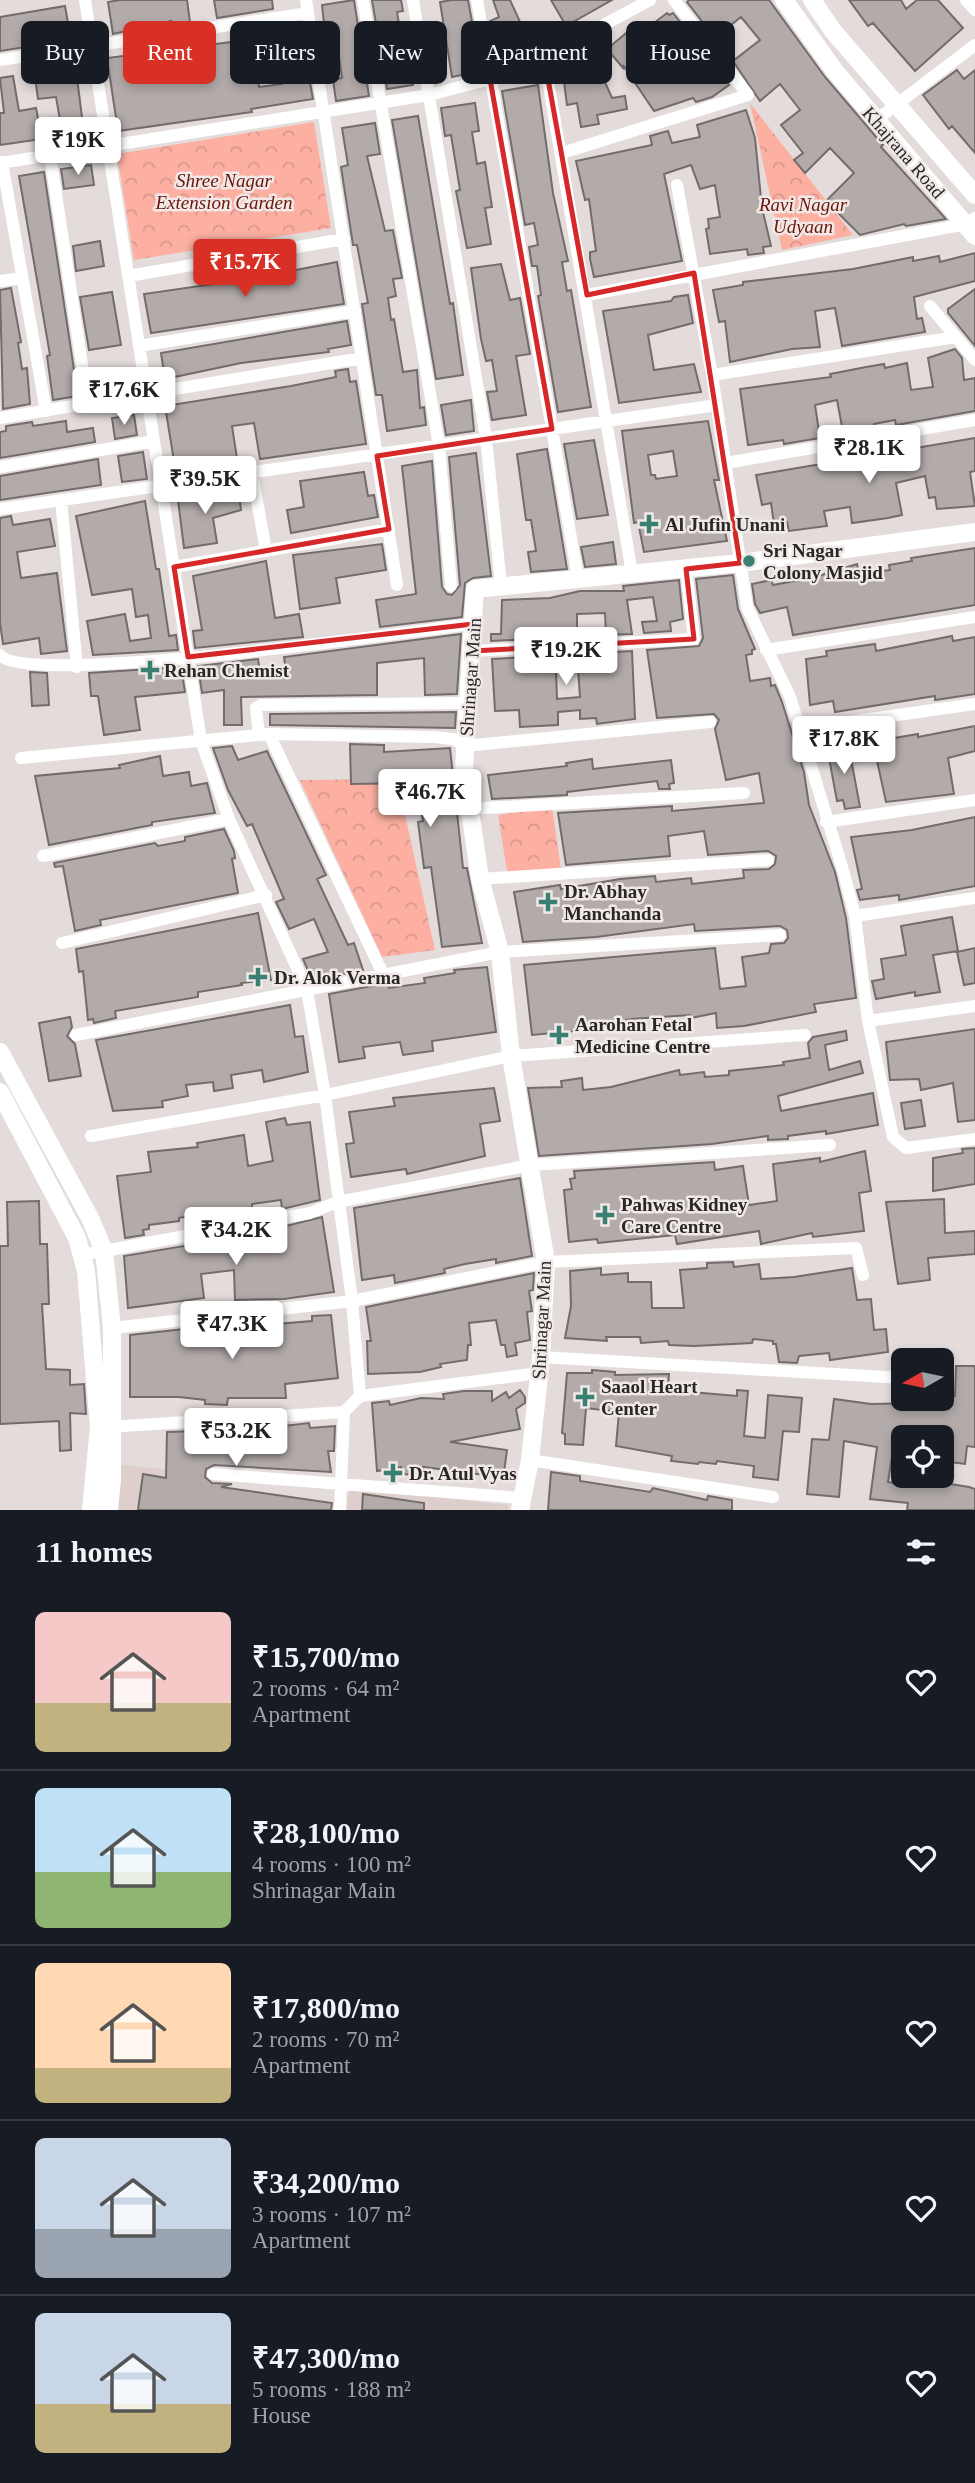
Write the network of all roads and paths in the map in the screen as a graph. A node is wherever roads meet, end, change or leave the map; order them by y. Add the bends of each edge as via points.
1 (85, 0) edge
2 (363, 0) edge
3 (413, 0) edge
4 (477, 0) edge
5 (650, 0) edge
6 (674, 0) edge
7 (784, 0) edge
8 (812, 0) edge
9 (966, 0) edge
10 (307, 6) edge
11 (975, 10) edge
12 (88, 21) edge
13 (481, 21) edge
14 (611, 21) edge
15 (109, 42) edge
16 (975, 45) edge
17 (21, 57) edge
18 (0, 60) edge
19 (98, 84) edge
20 (472, 84) edge
21 (492, 84) edge
22 (549, 84) edge
23 (429, 95) junction
24 (380, 104) junction
25 (896, 106) junction
26 (324, 112) junction
27 (877, 120) junction
28 (108, 146) junction
29 (562, 153) junction
30 (50, 155) junction
31 (1, 163) edge
32 (677, 185) dead end
33 (975, 195) edge
34 (972, 226) edge
35 (344, 239) junction
36 (694, 273) junction
37 (128, 276) junction
38 (22, 278) junction
39 (0, 281) edge
40 (587, 295) junction
41 (930, 306) dead end
42 (355, 311) junction
43 (956, 337) junction
44 (139, 345) junction
45 (362, 358) junction
46 (975, 360) edge
47 (712, 375) junction
48 (147, 394) junction
49 (89, 404) junction
50 (717, 405) junction
51 (46, 411) junction
52 (0, 418) edge
53 (975, 420) edge
54 (607, 421) junction
55 (552, 429) junction
56 (486, 438) junction
57 (154, 441) junction
58 (439, 446) junction
59 (377, 456) junction
60 (726, 463) junction
61 (0, 467) edge
62 (252, 473) junction
63 (161, 486) junction
64 (61, 500) junction
65 (0, 509) edge
66 (388, 529) junction
67 (975, 532) edge
68 (266, 551) junction
69 (740, 563) junction
70 (174, 567) junction
71 (686, 569) junction
72 (632, 573) junction
73 (578, 578) junction
74 (397, 585) dead end
75 (501, 585) junction
76 (450, 586) dead end
77 (975, 617) edge
78 (473, 624) junction
79 (766, 650) junction
80 (472, 651) junction
81 (0, 655) edge
82 (188, 657) junction
83 (77, 667) junction
84 (466, 703) junction
85 (975, 704) edge
86 (710, 722) dead end
87 (800, 729) junction
88 (264, 734) junction
89 (201, 741) junction
90 (465, 746) junction
91 (21, 758) dead end
92 (744, 793) dead end
93 (975, 800) edge
94 (469, 809) junction
95 (229, 819) junction
96 (826, 822) junction
97 (43, 856) dead end
98 (768, 860) dead end
99 (480, 879) junction
100 (266, 895) junction
101 (975, 898) edge
102 (855, 916) junction
103 (780, 935) dead end
104 (62, 943) dead end
105 (500, 951) junction
106 (383, 974) junction
107 (307, 990) junction
108 (975, 1006) edge
109 (868, 1021) junction
110 (76, 1035) dead end
111 (805, 1035) dead end
112 (0, 1052) edge
113 (511, 1056) junction
114 (0, 1091) edge
115 (326, 1095) junction
116 (91, 1136) dead end
117 (975, 1139) edge
118 (830, 1145) dead end
119 (531, 1165) junction
120 (337, 1202) junction
121 (104, 1251) junction
122 (82, 1255) junction
123 (546, 1262) junction
124 (863, 1275) dead end
125 (352, 1301) junction
126 (112, 1328) junction
127 (540, 1365) junction
128 (891, 1378) edge
129 (360, 1396) junction
130 (344, 1412) junction
131 (105, 1427) junction
132 (530, 1460) junction
133 (213, 1474) dead end
134 (342, 1483) junction
135 (773, 1497) dead end
136 (521, 1504) edge
137 (91, 1510) edge
138 (109, 1510) edge
139 (340, 1510) edge

1 - 12 street
2 - 24 street
3 - 23 street
4 - 13 street
5 - 14 street
6 - 29 street via 748,95
7 - 27 main road, Khajrana Road
8 - 25 main road, Khajrana Road
9 - 11 street
10 - 15 street
10 - 26 street
16 - 25 street
17 - 18 street
19 - 28 street
20 - 23 street
21 - 55 street
22 - 29 street
23 - 24 street
23 - 56 street
24 - 26 street
24 - 58 street
25 - 27 street
25 - 33 main road, Khajrana Road
26 - 28 street
26 - 35 street
27 - 34 main road, Khajrana Road
28 - 30 street
28 - 37 street
29 - 40 street
30 - 31 street
30 - 49 street
31 - 38 street
32 - 36 street
34 - 36 street
35 - 37 street
35 - 42 street
36 - 40 street
36 - 47 street
37 - 44 street
38 - 39 street
38 - 51 street
40 - 54 street
41 - 43 street
42 - 44 street
42 - 45 street
43 - 46 street
43 - 47 street
44 - 48 street
45 - 48 street
45 - 59 street
47 - 50 street
48 - 49 street
48 - 57 street
49 - 51 street
50 - 54 street
50 - 60 street
51 - 52 street
53 - 60 street
54 - 55 street
54 - 72 street
55 - 56 street
55 - 73 street
56 - 58 street
56 - 75 street
57 - 61 street
57 - 63 street
58 - 59 street
58 - 76 street
59 - 62 street
59 - 66 street
60 - 69 street
62 - 63 street
62 - 68 street
63 - 64 street
63 - 70 street
64 - 65 street
64 - 83 street
66 - 68 street
66 - 74 street
67 - 69 main road, Shrinagar Main
68 - 70 street
69 - 71 main road, Shrinagar Main
69 - 79 street via 747,607
70 - 82 street
71 - 72 main road, Shrinagar Main
71 - 80 street via 694,639
72 - 73 main road, Shrinagar Main
73 - 75 main road, Shrinagar Main
75 - 78 main road, Shrinagar Main via 475,590
77 - 79 street
78 - 80 main road, Shrinagar Main
78 - 82 street
79 - 87 street
80 - 84 main road, Shrinagar Main
81 - 83 street via 18,664
82 - 83 street
82 - 89 street
84 - 88 street via 261,705 256,714
84 - 90 main road, Shrinagar Main
85 - 87 street
86 - 90 street
87 - 96 street
88 - 89 street
88 - 90 street via 434,737
88 - 106 street
89 - 91 street
89 - 95 street
90 - 94 main road, Shrinagar Main
92 - 94 street
93 - 96 street
94 - 99 main road, Shrinagar Main
95 - 97 street
95 - 100 street
96 - 102 street
98 - 99 street
99 - 105 main road, Shrinagar Main
100 - 104 street
100 - 107 street
101 - 102 street
102 - 109 street
103 - 105 street
105 - 106 street
105 - 113 main road, Shrinagar Main
106 - 107 street
107 - 110 street
107 - 115 street
108 - 109 street
109 - 117 street via 892,1137 906,1148
111 - 113 street
112 - 121 main road
113 - 115 street
113 - 119 main road, Shrinagar Main
114 - 122 main road
115 - 116 street
115 - 120 street
118 - 119 street
119 - 120 street
119 - 123 main road, Shrinagar Main
120 - 121 street via 310,1213
120 - 125 street
121 - 122 street
121 - 126 main road
122 - 131 main road
123 - 124 street via 856,1248
123 - 125 street
123 - 127 main road, Shrinagar Main
125 - 126 street
125 - 129 street
126 - 131 main road
127 - 128 street
127 - 129 street
127 - 132 main road, Shrinagar Main
129 - 130 street
130 - 131 street
130 - 134 street
131 - 137 main road
131 - 138 main road
132 - 135 street
132 - 136 main road, Shrinagar Main
133 - 134 street
134 - 136 street
134 - 139 street

